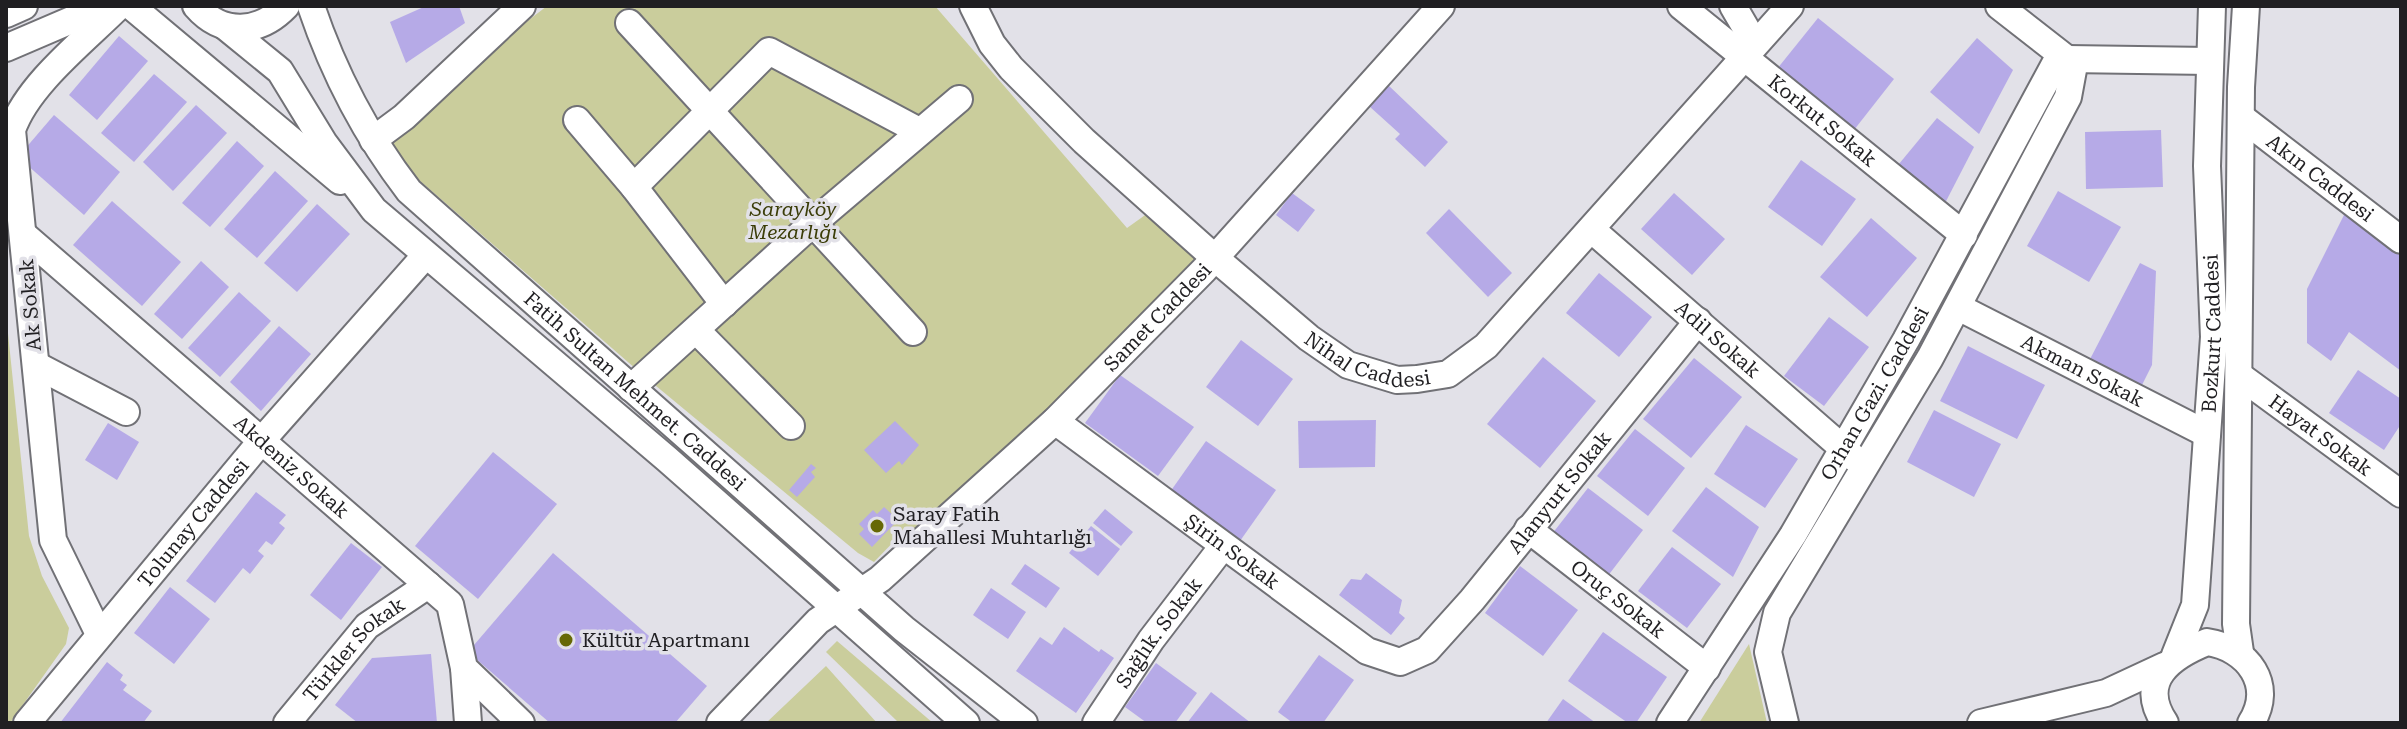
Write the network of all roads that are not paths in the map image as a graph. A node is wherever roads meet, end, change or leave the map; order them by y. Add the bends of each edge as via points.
1 (24, 6) edge
2 (104, 6) edge
3 (119, 6) edge
4 (131, 6) edge
5 (286, 6) edge
6 (311, 6) edge
7 (522, 6) edge
8 (954, 6) edge
9 (973, 6) edge
10 (1441, 6) edge
11 (1681, 6) edge
12 (1733, 6) edge
13 (1790, 6) edge
14 (1999, 6) edge
15 (2212, 6) edge
16 (2246, 6) edge
17 (194, 7) edge
18 (6, 14) edge
19 (629, 23) dead end
20 (226, 27) junction
21 (992, 44) junction
22 (6, 48) edge
23 (1746, 56) junction
24 (2067, 59) junction
25 (2210, 61) junction
26 (959, 99) dead end
27 (711, 112) junction
28 (2241, 117) junction
29 (577, 120) dead end
30 (919, 131) junction
31 (373, 140) junction
32 (634, 187) junction
33 (374, 210) junction
34 (812, 224) junction
35 (1591, 229) junction
36 (24, 235) junction
37 (1964, 235) junction
38 (2401, 240) edge
39 (425, 256) junction
40 (1215, 258) junction
41 (724, 304) junction
42 (1958, 307) junction
43 (1698, 321) junction
44 (696, 330) junction
45 (913, 332) dead end
46 (36, 365) junction
47 (2240, 376) junction
48 (631, 388) junction
49 (126, 412) dead end
50 (1055, 421) junction
51 (791, 426) dead end
52 (2207, 434) junction
53 (263, 439) junction
54 (1843, 448) junction
55 (1864, 467) junction
56 (2398, 486) edge
57 (1528, 529) junction
58 (911, 537) dead end
59 (1223, 546) junction
60 (428, 585) junction
61 (851, 596) junction
62 (99, 634) junction
63 (2240, 652) junction
64 (1416, 658) joint
65 (2170, 660) junction
66 (464, 668) junction
67 (1707, 668) junction
68 (2262, 718) edge
69 (1100, 722) edge
70 (27, 723) edge
71 (287, 723) edge
72 (468, 723) edge
73 (521, 723) edge
74 (720, 723) edge
75 (966, 723) edge
76 (1024, 723) edge
77 (1670, 723) edge
78 (1785, 723) edge
79 (1981, 723) edge
80 (2165, 723) edge

1 - 18 street
2 - 22 street
3 - 36 street, Ak Sokak via 44,81 15,119 12,144
4 - 33 street
5 - 20 street via 259,26
6 - 31 street, Fatih Sultan Mehmet. Caddesi via 349,99
7 - 31 street
8 - 21 street
9 - 21 street, Nihal Caddesi
10 - 40 street, Samet Caddesi
11 - 23 street, Korkut Sokak
12 - 23 street via 1747,30
13 - 23 street, Nihal Caddesi
14 - 24 street
15 - 25 street, Bozkurt Caddesi
16 - 28 street, Bozkurt Caddesi
17 - 20 street, Fatih Sultan Mehmet. Caddesi
19 - 27 street
20 - 33 street, Fatih Sultan Mehmet. Caddesi via 280,71
21 - 40 street, Nihal Caddesi via 1084,141
23 - 35 street, Nihal Caddesi
23 - 37 street, Korkut Sokak
24 - 25 street
24 - 37 street, Orhan Gazi. Caddesi via 2055,64
24 - 42 street, Orhan Gazi. Caddesi via 2073,70 2068,97
25 - 52 street, Bozkurt Caddesi via 2207,166 2214,337
26 - 30 street
27 - 30 street via 769,51
27 - 32 street
27 - 34 street
28 - 38 street, Akın Caddesi
28 - 47 street, Bozkurt Caddesi
29 - 32 street
30 - 34 street
31 - 48 street, Fatih Sultan Mehmet. Caddesi via 409,191 439,220
32 - 41 street
33 - 39 street, Fatih Sultan Mehmet. Caddesi
34 - 41 street
34 - 45 street
35 - 40 street, Nihal Caddesi via 1464,365 1448,374 1397,380 1348,365
35 - 43 street, Adil Sokak
36 - 46 street, Ak Sokak
36 - 53 street, Akdeniz Sokak
37 - 54 street, Orhan Gazi. Caddesi
39 - 53 street, Tolunay Caddesi
39 - 61 street, Fatih Sultan Mehmet. Caddesi via 667,459
40 - 50 street, Samet Caddesi
41 - 44 street
42 - 52 street, Akman Sokak
42 - 55 street, Orhan Gazi. Caddesi
43 - 54 street, Adil Sokak
43 - 57 street, Alanyurt Sokak
44 - 48 street
44 - 51 street
46 - 49 street
46 - 62 street, Ak Sokak via 53,540
47 - 56 street, Hayat Sokak
47 - 63 street, Bozkurt Caddesi
48 - 61 street, Fatih Sultan Mehmet. Caddesi
50 - 59 street, Şirin Sokak
50 - 61 street, Samet Caddesi via 880,579
52 - 65 street, Bozkurt Caddesi via 2195,605
53 - 60 street, Akdeniz Sokak
53 - 62 street, Tolunay Caddesi
54 - 55 street, Adil Sokak
54 - 67 street, Orhan Gazi. Caddesi
55 - 78 street, Orhan Gazi. Caddesi via 1770,632 1768,652
57 - 64 street, Alanyurt Sokak via 1472,600
57 - 67 street, Oruç Sokak
58 - 61 street
59 - 64 street, Şirin Sokak via 1367,651 1400,662
59 - 69 street, Sağlık. Sokak via 1151,640
60 - 66 street, Akdeniz Sokak via 450,604
60 - 71 street, Türkler Sokak via 367,626
61 - 74 street
61 - 75 street, Fatih Sultan Mehmet. Caddesi
61 - 76 street, Fatih Sultan Mehmet. Caddesi
62 - 70 street, Tolunay Caddesi
63 - 65 street via 2207,642
63 - 68 street via 2259,681
65 - 79 street via 2106,693
65 - 80 street via 2156,699
66 - 72 street, Akdeniz Sokak
66 - 73 street
67 - 77 street, Orhan Gazi. Caddesi

